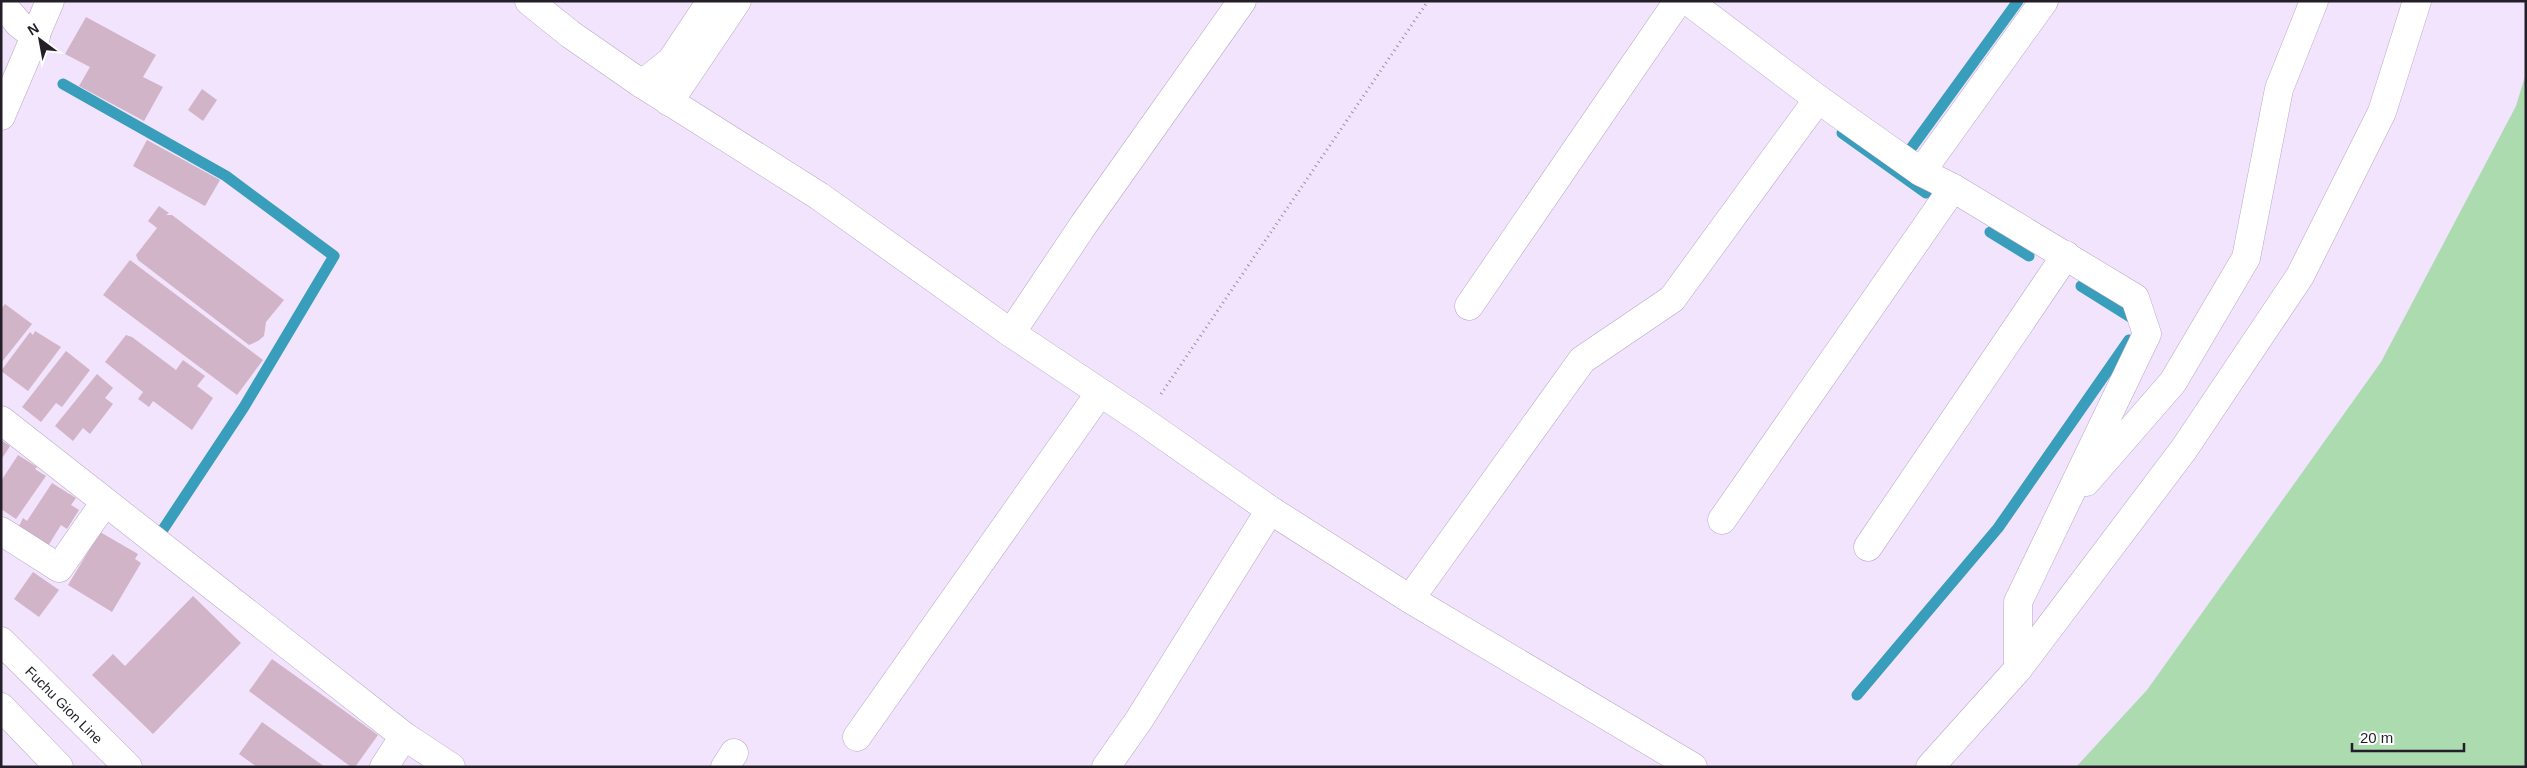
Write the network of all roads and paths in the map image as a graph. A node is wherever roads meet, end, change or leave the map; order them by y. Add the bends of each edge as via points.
1 (50, 1) edge
2 (529, 1) edge
3 (711, 1) edge
4 (737, 1) edge
5 (1242, 1) edge
6 (1428, 1) edge
7 (1678, 1) edge
8 (1688, 1) edge
9 (2044, 1) edge
10 (2314, 1) edge
11 (2418, 1) edge
12 (1, 3) edge
13 (36, 37) junction
14 (642, 84) junction
15 (1818, 99) junction
16 (669, 102) junction
17 (1, 116) edge
18 (1922, 172) junction
19 (1953, 188) junction
20 (2066, 255) junction
21 (1469, 306) dead end
22 (1011, 333) junction
23 (1099, 394) junction
24 (1, 420) edge
25 (1143, 421) junction
26 (105, 502) junction
27 (2062, 509) junction
28 (1270, 510) junction
29 (1722, 520) dead end
30 (1, 530) edge
31 (1868, 547) dead end
32 (1410, 599) junction
33 (1, 641) edge
34 (2018, 668) junction
35 (1, 707) edge
36 (404, 736) junction
37 (857, 737) dead end
38 (59, 767) edge
39 (128, 767) edge
40 (384, 767) edge
41 (451, 767) edge
42 (1106, 767) edge
43 (1693, 767) edge
44 (1930, 767) edge

1 - 13 street
2 - 14 street
3 - 14 street via 671,61
4 - 16 street
5 - 22 street
6 - 25 path
7 - 21 street
8 - 15 street
9 - 18 street
10 - 27 street via 2278,89 2246,258 2173,382
11 - 34 street via 2382,112 2300,276 2184,449
12 - 13 street
13 - 17 street
14 - 16 street
15 - 18 street
15 - 32 street via 1672,299 1582,360
16 - 22 street via 819,196
18 - 19 street
19 - 20 street
19 - 29 street
20 - 27 street via 2135,298 2146,334
20 - 31 street
22 - 23 street
23 - 25 street
23 - 37 street
24 - 26 street
25 - 28 street
26 - 30 street via 59,568
26 - 36 street
27 - 34 street via 2018,602
28 - 32 street
28 - 42 street via 1139,720
32 - 43 street
33 - 39 street, Fuchu Gion Line
34 - 44 street
35 - 38 street
36 - 40 street
36 - 41 street

